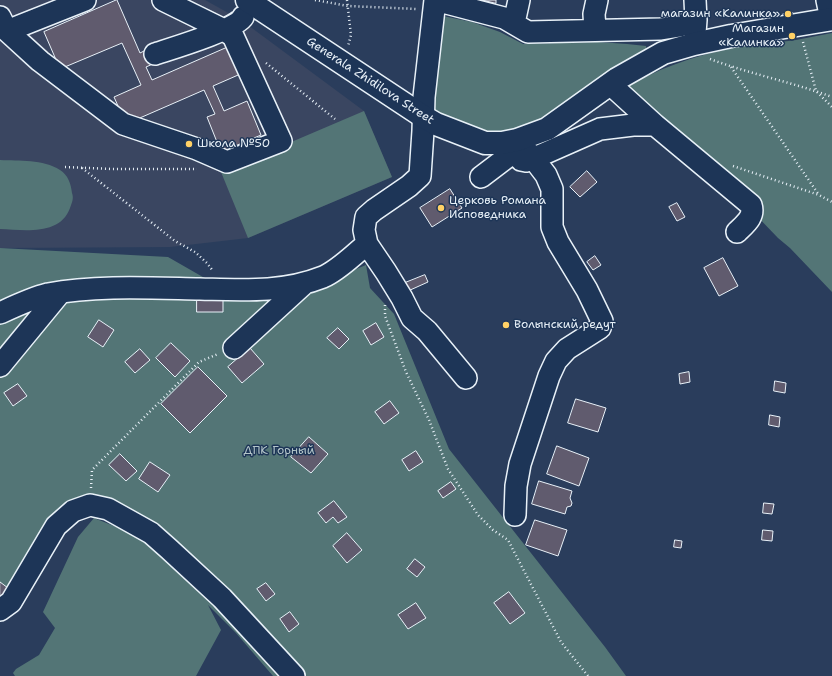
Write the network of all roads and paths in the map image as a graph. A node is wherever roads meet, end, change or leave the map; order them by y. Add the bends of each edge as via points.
1 (85, 0) edge
2 (163, 0) edge
3 (315, 0) edge
4 (347, 0) edge
5 (519, 0) edge
6 (598, 0) edge
7 (695, 0) edge
8 (434, 3) edge
9 (348, 6) junction
10 (245, 8) edge
11 (830, 13) edge
12 (696, 20) junction
13 (514, 23) junction
14 (4, 24) edge
15 (798, 24) junction
16 (224, 30) junction
17 (595, 30) junction
18 (694, 44) junction
19 (347, 46) dead end
20 (155, 54) dead end
21 (263, 60) dead end
22 (731, 67) junction
23 (610, 84) junction
24 (816, 91) junction
25 (832, 97) edge
26 (832, 107) edge
27 (424, 117) junction
28 (335, 119) dead end
29 (655, 125) junction
30 (512, 149) junction
31 (533, 158) junction
32 (730, 165) dead end
33 (64, 167) dead end
34 (82, 168) junction
35 (198, 169) dead end
36 (481, 177) dead end
37 (819, 195) junction
38 (832, 202) edge
39 (737, 232) dead end
40 (366, 244) junction
41 (305, 283) junction
42 (221, 290) junction
43 (60, 292) junction
44 (386, 301) dead end
45 (0, 313) edge
46 (234, 348) joint
47 (0, 366) edge
48 (466, 378) dead end
49 (90, 505) junction
50 (515, 515) dead end
51 (0, 610) edge
52 (294, 676) edge
53 (588, 676) edge

1 - 14 street
2 - 16 street
3 - 9 path
4 - 9 path
5 - 13 street
6 - 17 street via 594,14
7 - 12 street
8 - 9 path
8 - 13 street via 504,18
8 - 27 street
9 - 19 path via 351,34
10 - 16 street via 241,20
10 - 27 main road, Generala Zhidilova Street
11 - 15 main road, Generala Zhidilova Street
12 - 17 street via 661,29
12 - 18 street
13 - 17 street via 528,32
14 - 16 street via 40,62 123,124 227,162 281,141 233,36
15 - 18 main road, Generala Zhidilova Street
15 - 24 path
16 - 20 street
18 - 22 path via 700,54
18 - 23 main road, Generala Zhidilova Street via 664,53
21 - 28 path
22 - 24 path
22 - 37 path
23 - 29 street
23 - 30 main road, Generala Zhidilova Street via 547,129
24 - 25 path
24 - 26 path
27 - 30 main road, Generala Zhidilova Street via 440,126 485,143 502,143
27 - 40 street via 420,176 366,217
29 - 31 street via 600,129
29 - 39 street via 750,206 751,217
30 - 31 street
30 - 36 street
31 - 50 street via 546,175 552,189 552,227 558,242 602,321 600,328 567,349 556,361 549,376 520,464
32 - 37 path
33 - 34 path
34 - 35 path
34 - 42 path via 175,241 195,252 218,278
37 - 38 path
40 - 41 street via 325,276
40 - 48 street via 386,272 412,318 427,331
41 - 42 street via 269,289
41 - 46 street
42 - 43 street via 116,288
43 - 45 street via 47,294
43 - 47 street
44 - 53 path via 385,316 448,469 478,515 492,530 508,540 561,642
46 - 49 path via 199,362 92,470
49 - 51 street via 72,511 56,526 11,602
49 - 52 street via 108,509 151,533 222,598

